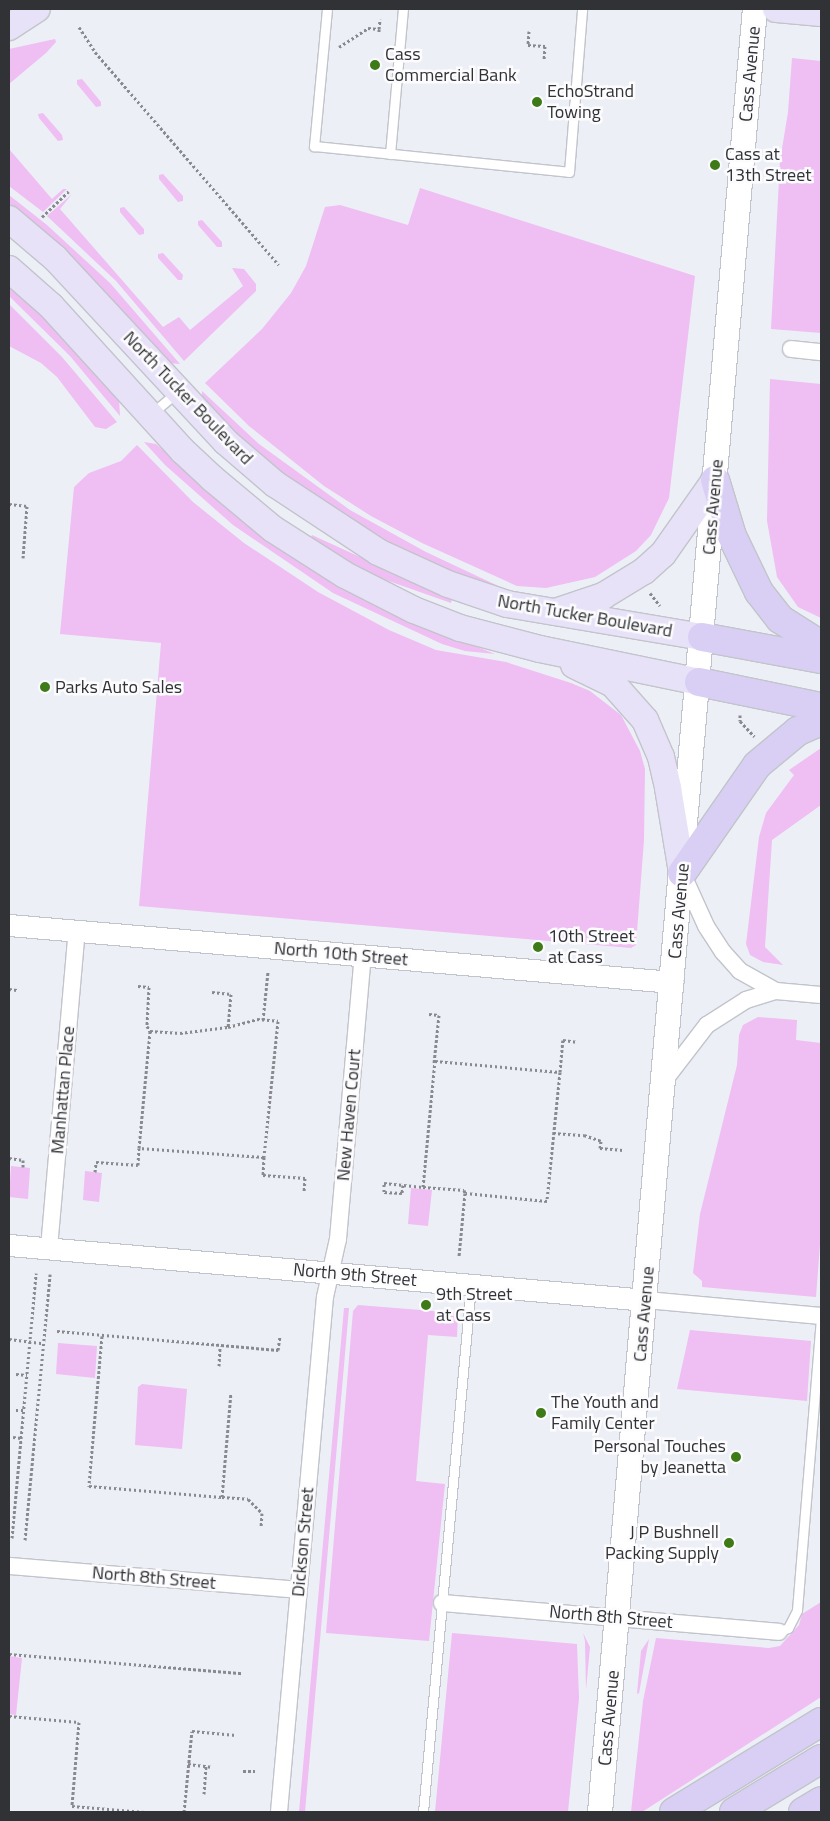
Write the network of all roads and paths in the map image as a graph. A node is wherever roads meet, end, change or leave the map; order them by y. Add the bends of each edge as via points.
1 (38, 9) edge
2 (327, 9) edge
3 (403, 9) edge
4 (582, 9) edge
5 (755, 9) edge
6 (776, 9) edge
7 (821, 13) edge
8 (380, 19) dead end
9 (79, 26) dead end
10 (9, 27) edge
11 (529, 32) dead end
12 (339, 47) dead end
13 (544, 60) dead end
14 (390, 154) junction
15 (69, 191) dead end
16 (42, 217) dead end
17 (9, 219) edge
18 (279, 265) dead end
19 (9, 269) edge
20 (791, 350) dead end
21 (821, 352) edge
22 (177, 392) junction
23 (150, 415) junction
24 (715, 480) junction
25 (9, 504) edge
26 (22, 558) dead end
27 (646, 588) dead end
28 (552, 613) junction
29 (660, 615) dead end
30 (702, 638) junction
31 (821, 645) edge
32 (540, 649) junction
33 (821, 659) edge
34 (699, 682) junction
35 (821, 706) edge
36 (740, 708) dead end
37 (821, 721) edge
38 (754, 736) dead end
39 (682, 873) junction
40 (9, 926) edge
41 (77, 931) junction
42 (363, 956) junction
43 (268, 972) dead end
44 (673, 982) junction
45 (138, 986) dead end
46 (9, 989) edge
47 (17, 990) dead end
48 (776, 991) junction
49 (212, 992) dead end
50 (821, 995) edge
51 (430, 1014) dead end
52 (264, 1020) junction
53 (228, 1027) junction
54 (150, 1031) junction
55 (578, 1042) dead end
56 (434, 1064) junction
57 (560, 1072) junction
58 (664, 1081) junction
59 (553, 1133) junction
60 (140, 1148) junction
61 (623, 1150) dead end
62 (9, 1158) edge
63 (264, 1158) junction
64 (23, 1167) dead end
65 (95, 1172) dead end
66 (403, 1185) junction
67 (423, 1187) junction
68 (304, 1191) dead end
69 (465, 1193) junction
70 (9, 1245) edge
71 (49, 1248) junction
72 (459, 1256) dead end
73 (36, 1273) dead end
74 (331, 1273) junction
75 (50, 1274) dead end
76 (472, 1285) junction
77 (646, 1300) junction
78 (821, 1316) edge
79 (57, 1331) dead end
80 (102, 1336) junction
81 (280, 1336) dead end
82 (9, 1339) edge
83 (30, 1341) junction
84 (43, 1342) junction
85 (220, 1346) junction
86 (219, 1366) dead end
87 (16, 1374) dead end
88 (27, 1374) junction
89 (231, 1393) dead end
90 (16, 1410) dead end
91 (24, 1410) junction
92 (13, 1437) dead end
93 (21, 1438) junction
94 (222, 1497) junction
95 (260, 1526) dead end
96 (12, 1538) dead end
97 (25, 1540) dead end
98 (9, 1566) edge
99 (298, 1590) junction
100 (442, 1603) junction
101 (618, 1618) junction
102 (779, 1632) joint
103 (9, 1654) edge
104 (242, 1673) dead end
105 (9, 1716) edge
106 (821, 1722) edge
107 (236, 1734) dead end
108 (821, 1759) edge
109 (188, 1764) junction
110 (206, 1766) junction
111 (211, 1767) dead end
112 (243, 1771) dead end
113 (256, 1771) dead end
114 (204, 1794) dead end
115 (821, 1801) edge
116 (145, 1812) edge
117 (184, 1812) edge
118 (279, 1812) edge
119 (423, 1812) edge
120 (600, 1812) edge
121 (674, 1812) edge
122 (734, 1812) edge
123 (803, 1812) edge

1 - 10 main road
2 - 14 lane via 314,146
3 - 14 lane
4 - 14 lane via 569,172
5 - 24 main road, Cass Avenue
6 - 7 main road
8 - 12 path via 379,31 368,28
9 - 18 path via 95,52
11 - 13 path via 528,45 545,46
15 - 16 path
17 - 22 main road, North Tucker Boulevard via 56,258
19 - 23 main road, North Tucker Boulevard via 51,306
20 - 21 street
22 - 23 lane
22 - 28 main road, North Tucker Boulevard via 226,442 275,484 378,552 486,598
23 - 32 main road, North Tucker Boulevard via 183,451 245,508 344,575 414,610 460,628
24 - 28 main road via 663,554 644,571 603,596
24 - 30 main road, Cass Avenue
24 - 31 highway via 732,536 759,592 780,619
25 - 26 path via 27,506
27 - 29 path via 661,608
28 - 30 main road, North Tucker Boulevard
30 - 33 highway
30 - 34 main road, Cass Avenue
32 - 34 main road, North Tucker Boulevard
32 - 39 main road via 613,684 645,720 661,757
34 - 35 highway
34 - 39 main road, Cass Avenue
36 - 38 path via 740,720
37 - 39 highway via 798,731 757,766
39 - 44 main road, Cass Avenue
39 - 48 street via 706,926 723,952 748,976
40 - 41 street, North 10th Street
41 - 42 street, North 10th Street
41 - 71 street, Manhattan Place
42 - 44 street, North 10th Street
42 - 74 street, New Haven Court via 338,1239
43 - 52 path
44 - 58 main road, Cass Avenue
45 - 54 path via 149,987 146,1026
46 - 47 path
48 - 50 street
48 - 58 street via 746,1000 707,1025
49 - 53 path via 231,994
51 - 56 path via 438,1015
52 - 53 path
52 - 63 path via 278,1021
53 - 54 path via 180,1033
54 - 60 path
55 - 57 path via 563,1040
56 - 57 path via 434,1061
56 - 67 path
57 - 59 path
58 - 77 main road, Cass Avenue
59 - 61 path via 584,1135 601,1141 600,1148
59 - 69 path via 547,1201
60 - 63 path
60 - 65 path via 138,1165 96,1162
62 - 64 path via 23,1160
63 - 68 path via 262,1175 305,1178
66 - 66 path via 384,1183 384,1192 402,1194
66 - 67 path
67 - 69 path
69 - 72 path
70 - 71 street, North 9th Street
71 - 74 street, North 9th Street
73 - 83 path
74 - 76 street, North 9th Street
74 - 99 street, Dickson Street via 325,1297
75 - 84 path
76 - 77 street, North 9th Street
76 - 100 lane
77 - 78 street, North 9th Street
77 - 101 main road, Cass Avenue
78 - 102 lane via 797,1610 788,1628
79 - 80 path
80 - 85 path
80 - 94 path via 89,1486
81 - 85 path via 278,1350
82 - 83 path
83 - 84 path
83 - 88 path
84 - 97 path
85 - 86 path
87 - 88 path
88 - 91 path
89 - 94 path
90 - 91 path
91 - 93 path
92 - 93 path
93 - 96 path
94 - 95 path via 248,1499 262,1513
98 - 99 street, North 8th Street
99 - 118 street, Dickson Street
100 - 101 street, North 8th Street
100 - 119 lane
101 - 102 street, North 8th Street
101 - 120 main road, Cass Avenue
103 - 104 path
105 - 116 path via 79,1722 72,1806
106 - 121 highway
107 - 109 path via 192,1731
108 - 122 highway
109 - 110 path
109 - 117 path
110 - 111 path
110 - 114 path
112 - 113 path
115 - 123 highway

